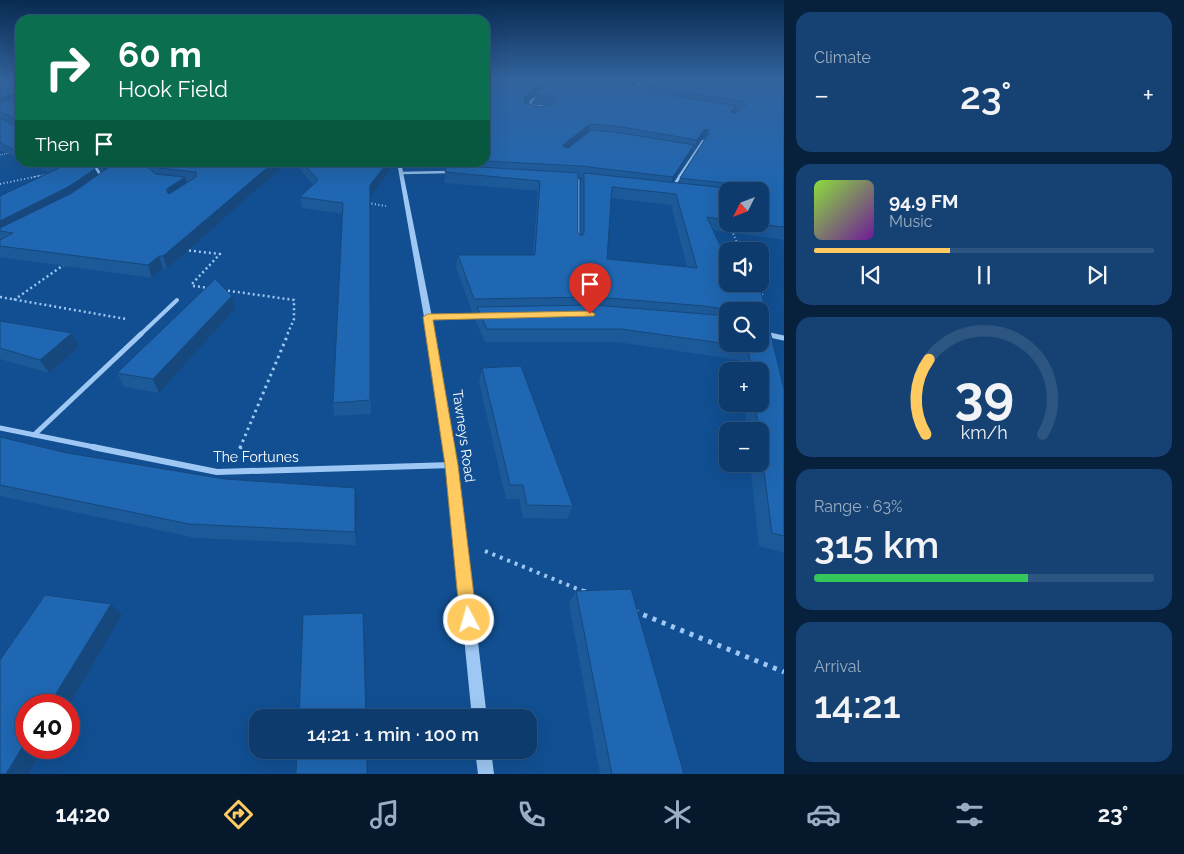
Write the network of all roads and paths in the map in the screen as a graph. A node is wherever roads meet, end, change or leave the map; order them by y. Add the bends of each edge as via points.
1 (702, 141) edge
2 (686, 151) edge
3 (13, 152) edge
4 (695, 153) junction
5 (0, 155) edge
6 (84, 167) edge
7 (95, 167) edge
8 (400, 168) edge
9 (453, 172) edge
10 (110, 175) edge
11 (104, 180) junction
12 (569, 180) edge
13 (578, 180) junction
14 (586, 181) edge
15 (0, 184) edge
16 (97, 185) edge
17 (680, 191) edge
18 (364, 203) edge
19 (407, 208) junction
20 (578, 245) edge
21 (184, 250) edge
22 (70, 261) edge
23 (190, 286) junction
24 (0, 297) edge
25 (14, 300) junction
26 (176, 300) joint
27 (485, 316) edge
28 (428, 317) junction
29 (151, 323) junction
30 (769, 336) edge
31 (784, 338) edge
32 (0, 428) edge
33 (34, 435) junction
34 (452, 465) junction
35 (231, 471) junction
36 (460, 541) junction
37 (590, 593) edge
38 (627, 608) edge
39 (784, 672) edge
40 (479, 709) edge
41 (484, 759) edge
42 (486, 774) edge

1 - 4 street
2 - 4 street
3 - 5 path
4 - 17 street via 671,190
6 - 15 path
7 - 11 street
8 - 9 street
8 - 19 street, Tawneys Road
10 - 11 street
11 - 16 street
12 - 13 street
13 - 14 street
13 - 20 lane
18 - 19 path
19 - 28 street, Tawneys Road
21 - 23 path via 220,254
22 - 25 path
23 - 26 path
23 - 35 path via 294,300 294,319
24 - 25 path
25 - 29 path
26 - 29 street
27 - 28 street
28 - 34 street, Tawneys Road
29 - 33 street
30 - 31 street
32 - 33 street, The Fortunes
33 - 35 street, The Fortunes via 217,472
34 - 35 street, The Fortunes
34 - 36 street, Tawneys Road
36 - 37 path
36 - 40 street, Tawneys Road
38 - 39 path
41 - 42 street

